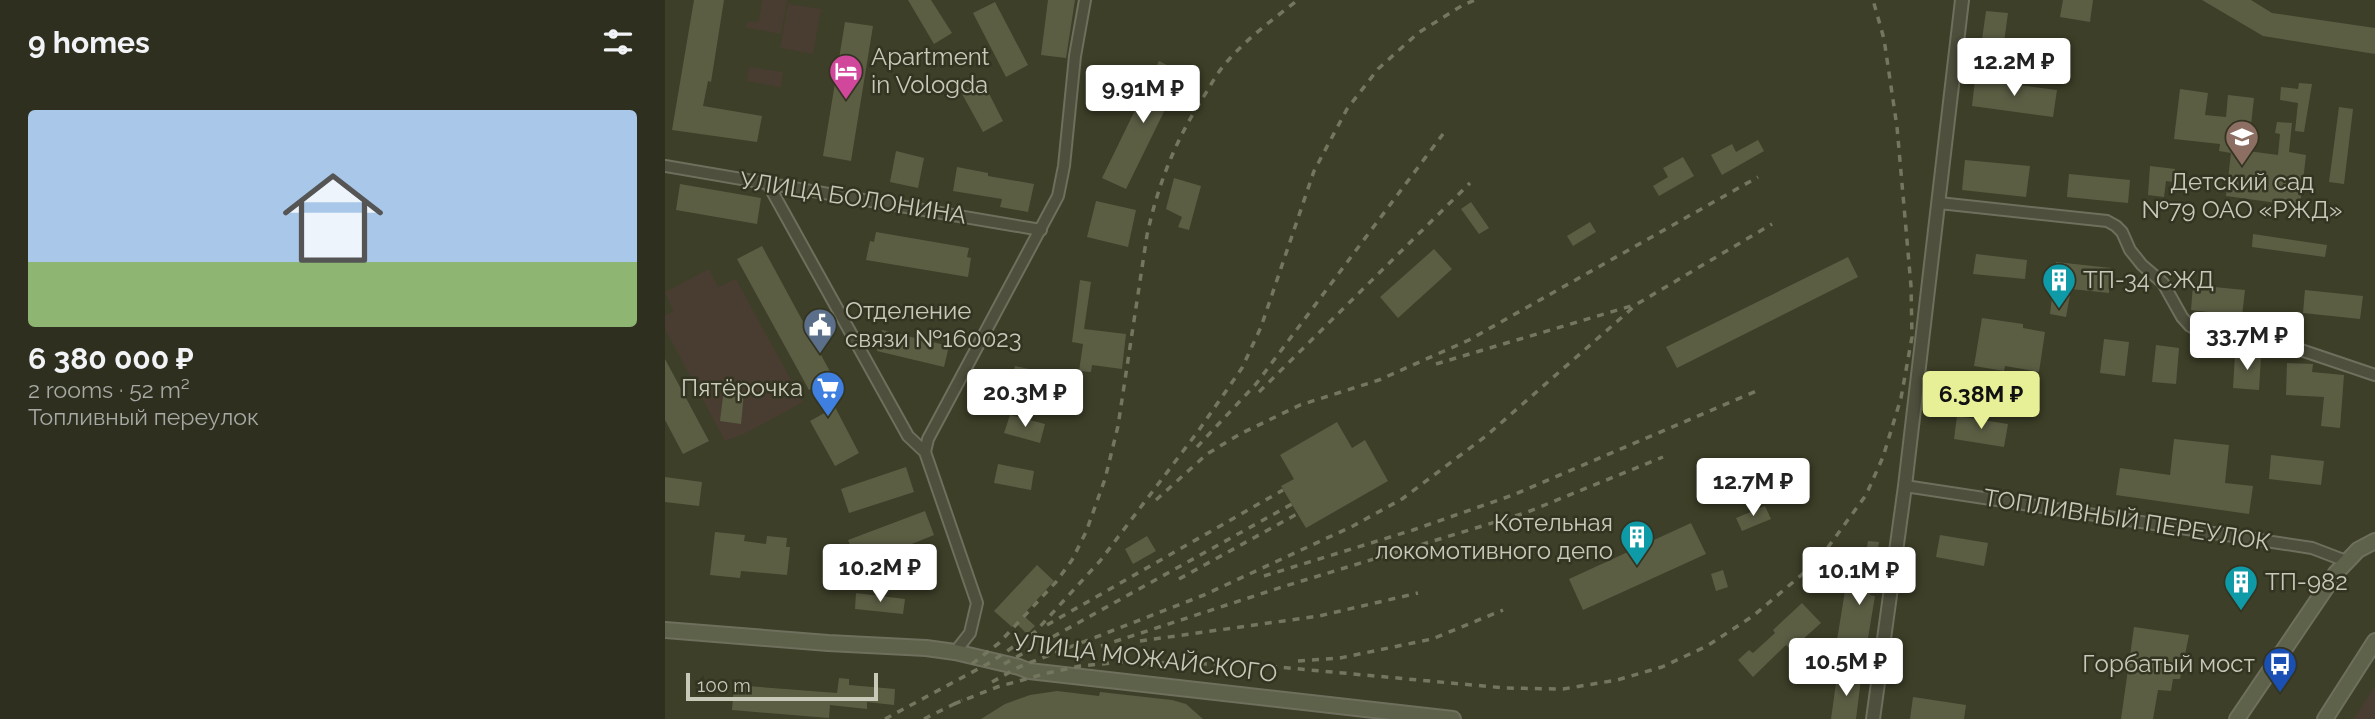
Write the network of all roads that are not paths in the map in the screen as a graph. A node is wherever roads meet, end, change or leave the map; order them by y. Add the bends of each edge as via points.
1 (1085, 0) edge
2 (1962, 0) edge
3 (665, 166) edge
4 (768, 184) junction
5 (1939, 203) junction
6 (1041, 230) junction
7 (2375, 375) edge
8 (925, 452) junction
9 (1905, 486) junction
10 (2375, 541) edge
11 (2346, 561) junction
12 (665, 630) edge
13 (2375, 641) edge
14 (955, 652) junction
15 (1453, 719) edge
16 (1873, 719) edge
17 (2237, 719) edge
18 (2325, 719) edge

1 - 6 street via 1064,166 1058,195
2 - 5 street
3 - 4 street, УЛИЦА БОЛОНИНА
4 - 6 street, УЛИЦА БОЛОНИНА
4 - 8 street via 908,436
5 - 7 street via 2107,221 2122,232 2142,265 2163,282 2190,326 2229,338 2292,347
5 - 9 street
6 - 8 street
8 - 14 street via 977,603 970,633
9 - 11 street, ТОПЛИВНЫЙ ПЕРЕУЛОК via 2312,548
9 - 16 street
10 - 11 main road
11 - 17 main road
12 - 14 main road, УЛИЦА МОЖАЙСКОГО
13 - 18 main road
14 - 15 main road, УЛИЦА МОЖАЙСКОГО via 1029,671

